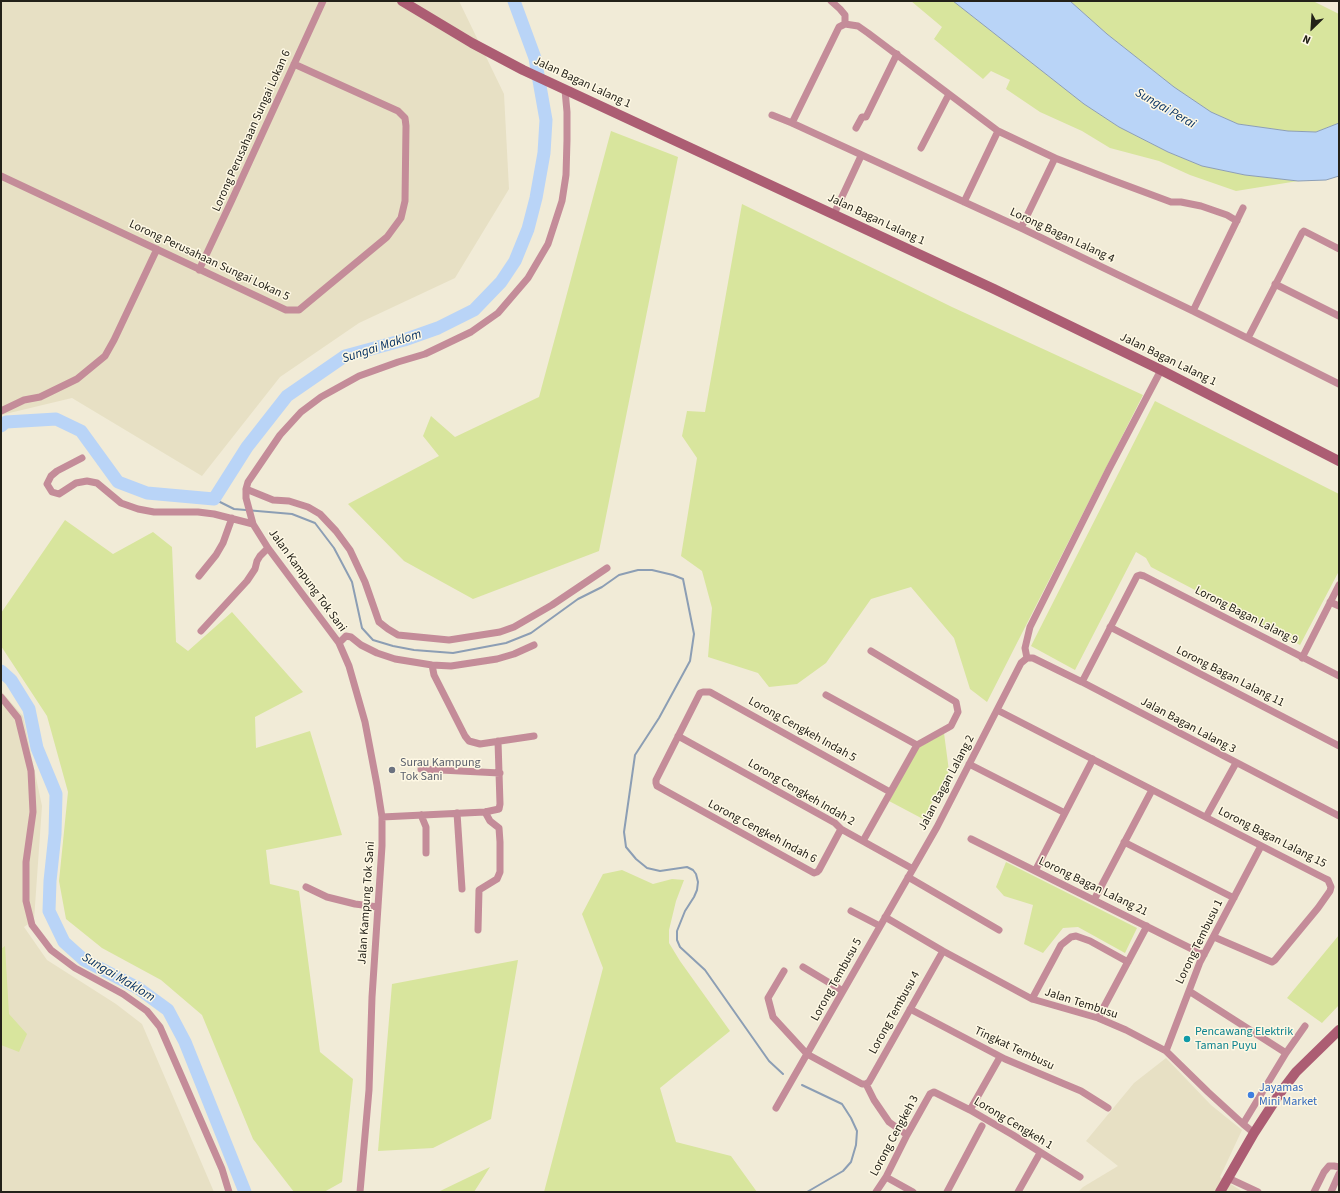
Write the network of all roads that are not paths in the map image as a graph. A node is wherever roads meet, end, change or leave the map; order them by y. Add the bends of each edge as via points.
1 (323, 1) edge
2 (402, 1) edge
3 (831, 1) edge
4 (845, 24) junction
5 (897, 54) junction
6 (294, 64) junction
7 (563, 89) junction
8 (949, 94) junction
9 (772, 115) dead end
10 (792, 123) junction
11 (856, 128) dead end
12 (998, 130) junction
13 (921, 148) dead end
14 (861, 156) junction
15 (1055, 158) junction
16 (1, 176) edge
17 (964, 202) junction
18 (1243, 208) dead end
19 (834, 214) junction
20 (1237, 221) junction
21 (1021, 228) junction
22 (157, 249) junction
23 (1339, 249) edge
24 (199, 270) junction
25 (1275, 284) junction
26 (1194, 311) junction
27 (1339, 316) edge
28 (1248, 338) junction
29 (1161, 370) junction
30 (1339, 384) edge
31 (1, 411) edge
32 (82, 458) dead end
33 (1339, 461) edge
34 (246, 489) junction
35 (232, 518) junction
36 (252, 523) junction
37 (268, 548) junction
38 (607, 568) dead end
39 (199, 576) dead end
40 (1339, 585) edge
41 (1330, 602) junction
42 (1339, 606) edge
43 (1110, 627) junction
44 (201, 631) dead end
45 (339, 642) junction
46 (534, 644) dead end
47 (870, 651) dead end
48 (1027, 658) junction
49 (1302, 658) junction
50 (432, 665) junction
51 (1339, 676) edge
52 (1082, 682) junction
53 (826, 695) dead end
54 (1, 697) edge
55 (997, 710) junction
56 (534, 736) dead end
57 (678, 736) junction
58 (498, 741) junction
59 (917, 745) junction
60 (1339, 746) edge
61 (1093, 759) junction
62 (1236, 763) junction
63 (970, 764) junction
64 (421, 769) dead end
65 (500, 773) junction
66 (1152, 790) junction
67 (890, 792) junction
68 (485, 812) junction
69 (457, 813) junction
70 (1065, 813) junction
71 (420, 815) junction
72 (1339, 816) edge
73 (382, 817) junction
74 (1206, 817) junction
75 (841, 829) junction
76 (971, 839) dead end
77 (863, 841) junction
78 (1124, 842) junction
79 (1261, 846) junction
80 (426, 853) dead end
81 (913, 869) junction
82 (1035, 870) junction
83 (908, 877) junction
84 (306, 887) dead end
85 (462, 889) dead end
86 (1234, 898) junction
87 (1094, 900) junction
88 (378, 907) junction
89 (851, 911) dead end
90 (885, 917) junction
91 (880, 926) junction
92 (1146, 926) junction
93 (478, 930) dead end
94 (999, 930) dead end
95 (1214, 937) junction
96 (943, 951) junction
97 (1204, 954) junction
98 (1128, 962) junction
99 (804, 968) dead end
100 (784, 971) dead end
101 (843, 991) junction
102 (1188, 991) junction
103 (1032, 999) junction
104 (910, 1009) junction
105 (1098, 1018) junction
106 (1305, 1026) dead end
107 (1339, 1030) edge
108 (1166, 1052) junction
109 (1286, 1053) junction
110 (807, 1054) junction
111 (1000, 1057) junction
112 (866, 1084) junction
113 (934, 1092) joint
114 (776, 1108) dead end
115 (1108, 1108) dead end
116 (970, 1110) junction
117 (1242, 1124) junction
118 (982, 1126) dead end
119 (1254, 1133) junction
120 (907, 1135) junction
121 (1040, 1153) junction
122 (1339, 1167) edge
123 (1339, 1174) edge
124 (886, 1177) junction
125 (1080, 1177) dead end
126 (1228, 1178) junction
127 (229, 1192) edge
128 (360, 1192) edge
129 (876, 1192) edge
130 (913, 1192) edge
131 (947, 1192) edge
132 (1018, 1192) edge
133 (1220, 1192) edge
134 (1258, 1192) edge
135 (1314, 1192) edge
136 (1330, 1192) edge

1 - 6 street, Lorong Perusahaan Sungai Lokan 6
2 - 7 main road, Jalan Bagan Lalang 1 via 491,54
3 - 4 street via 845,15
4 - 5 street via 858,26
4 - 10 street via 839,27
5 - 8 street
5 - 11 street via 866,117 862,117
6 - 24 street, Lorong Perusahaan Sungai Lokan 6
6 - 24 street, Lorong Perusahaan Sungai Lokan 5 via 398,111 405,118 405,201 401,218 387,237 299,310 286,310
7 - 19 main road, Jalan Bagan Lalang 1
7 - 34 street, Jalan Kampung Tok Sani via 567,112 567,140 562,201 548,244 528,278 498,313 471,332 425,354 359,376 300,412 280,435 248,482
8 - 12 street
8 - 13 street
9 - 10 street, Lorong Bagan Lalang 4
10 - 14 street, Lorong Bagan Lalang 4
12 - 15 street
12 - 17 street
14 - 17 street, Lorong Bagan Lalang 4
14 - 19 street
15 - 20 street via 1171,202 1200,206
15 - 21 street
16 - 22 street, Lorong Perusahaan Sungai Lokan 5
17 - 21 street, Lorong Bagan Lalang 4
18 - 20 street
19 - 29 main road, Jalan Bagan Lalang 1
20 - 26 street
21 - 26 street, Lorong Bagan Lalang 4
22 - 24 street, Lorong Perusahaan Sungai Lokan 5
22 - 31 street via 105,356 77,379 40,397 24,400
23 - 25 street via 1304,231
25 - 27 street
25 - 28 street
26 - 28 street, Lorong Bagan Lalang 4
28 - 30 street, Lorong Bagan Lalang 4
29 - 33 main road, Jalan Bagan Lalang 1
29 - 48 street via 1030,626 1025,648
32 - 35 street via 51,476 47,484 52,492 59,494 76,483 87,480 97,483 121,503 138,509 154,512 198,512
34 - 36 street, Jalan Kampung Tok Sani
34 - 38 street via 273,500 289,501 308,507 320,514 350,550 379,622 398,635 449,640 500,632 552,606
35 - 36 street
35 - 39 street via 223,543
36 - 37 street, Jalan Kampung Tok Sani
37 - 44 street via 260,556 247,581
37 - 45 street, Jalan Kampung Tok Sani
40 - 41 street
41 - 42 street
41 - 49 street
43 - 49 street, Lorong Bagan Lalang 9 via 1136,576 1140,575
43 - 52 street
43 - 60 street, Lorong Bagan Lalang 11
45 - 50 street via 346,636 351,637 377,653 395,659
45 - 73 street, Jalan Kampung Tok Sani via 349,666 365,722
46 - 50 street via 497,659 451,666
47 - 59 street via 956,702 958,712 951,726
48 - 52 street, Jalan Bagan Lalang 3 via 1033,658
48 - 55 street, Jalan Bagan Lalang 2 via 1021,663
49 - 51 street, Lorong Bagan Lalang 9
50 - 58 street via 434,675 465,736 470,741 480,744
52 - 62 street, Jalan Bagan Lalang 3
53 - 59 street
54 - 127 street via 18,718 31,770 34,812 26,862 26,900 32,925 51,950 75,968 123,994 147,1011 160,1027 222,1169
55 - 61 street, Lorong Bagan Lalang 15
55 - 63 street, Jalan Bagan Lalang 2
56 - 58 street
57 - 67 street, Lorong Cengkeh Indah 5 via 698,696 703,692 710,692
57 - 75 street, Lorong Cengkeh Indah 2 via 835,823
57 - 75 street, Lorong Cengkeh Indah 6 via 656,783 663,790 814,873 819,870
58 - 65 street
59 - 67 street
61 - 66 street, Lorong Bagan Lalang 15
61 - 70 street
62 - 72 street, Jalan Bagan Lalang 3
62 - 74 street, Lorong Bagan Lalang 15
63 - 70 street
63 - 81 street, Jalan Bagan Lalang 2
64 - 65 street
65 - 68 street via 499,809
66 - 74 street, Lorong Bagan Lalang 15
66 - 78 street
67 - 77 street
68 - 69 street
68 - 93 street via 490,821 499,828 500,872 497,879 479,890
69 - 71 street
69 - 85 street
70 - 82 street
71 - 73 street
71 - 80 street via 426,827
73 - 88 street, Jalan Kampung Tok Sani
74 - 79 street, Lorong Bagan Lalang 15
75 - 77 street, Lorong Cengkeh Indah 2
76 - 82 street, Lorong Bagan Lalang 21
77 - 81 street, Lorong Cengkeh Indah 2
78 - 86 street
78 - 87 street
79 - 86 street, Lorong Tembusu 1
79 - 95 street, Lorong Bagan Lalang 15 via 1328,880 1330,891 1272,962
81 - 83 street, Jalan Bagan Lalang 2
82 - 87 street, Lorong Bagan Lalang 21
83 - 90 street, Jalan Bagan Lalang 2
83 - 94 street
84 - 88 street via 355,904
86 - 95 street, Lorong Tembusu 1
87 - 92 street, Lorong Bagan Lalang 21
88 - 128 street, Jalan Kampung Tok Sani via 369,1090
89 - 91 street
90 - 91 street, Lorong Tembusu 5
90 - 96 street, Jalan Tembusu
91 - 101 street, Lorong Tembusu 5
92 - 97 street, Lorong Bagan Lalang 21
92 - 98 street
95 - 97 street, Lorong Tembusu 1
96 - 103 street, Jalan Tembusu
96 - 104 street, Lorong Tembusu 4
97 - 102 street, Lorong Tembusu 1
98 - 103 street via 1090,941 1076,936 1071,937 1061,945
98 - 105 street
99 - 101 street
100 - 110 street via 768,998 773,1017
101 - 110 street, Lorong Tembusu 5
102 - 108 street, Lorong Tembusu 1
102 - 109 street
103 - 105 street, Jalan Tembusu
104 - 111 street, Tingkat Tembusu
104 - 112 street, Lorong Tembusu 4
105 - 108 street, Jalan Tembusu
106 - 109 street
107 - 119 main road via 1296,1072
108 - 117 street, Jalan Tembusu
109 - 117 street
110 - 112 street
110 - 114 street, Lorong Tembusu 5
111 - 115 street, Tingkat Tembusu via 1081,1091
111 - 116 street
112 - 120 street via 889,1122
113 - 116 street, Lorong Cengkeh 1
113 - 120 street, Lorong Cengkeh 3 via 930,1094
116 - 121 street, Lorong Cengkeh 1
117 - 119 street, Jalan Tembusu
118 - 131 street
119 - 126 main road
120 - 124 street, Lorong Cengkeh 3
121 - 125 street, Lorong Cengkeh 1
121 - 132 street
122 - 135 street via 1329,1166
123 - 136 street
124 - 129 street, Lorong Cengkeh 3
124 - 130 street
126 - 133 main road
126 - 134 street

